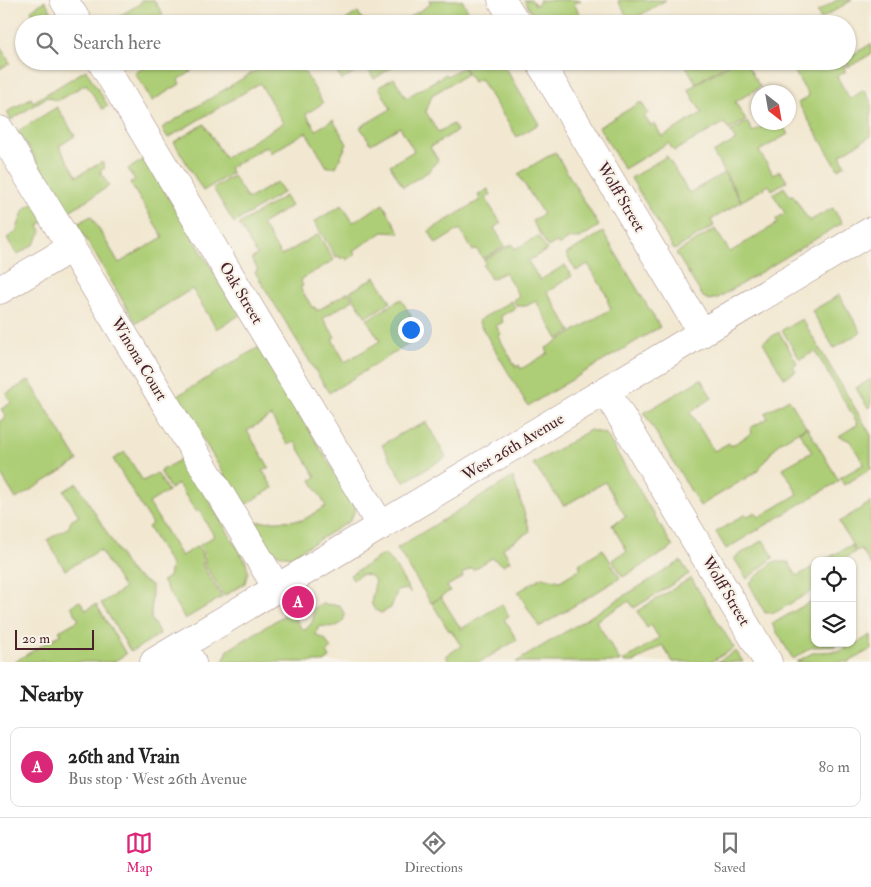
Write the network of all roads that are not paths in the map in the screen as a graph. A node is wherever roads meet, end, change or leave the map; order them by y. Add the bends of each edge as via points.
1 (64, 0) edge
2 (502, 0) edge
3 (73, 15) edge
4 (511, 15) edge
5 (106, 70) edge
6 (544, 70) edge
7 (0, 130) edge
8 (871, 231) edge
9 (71, 248) junction
10 (0, 290) edge
11 (702, 332) junction
12 (606, 391) junction
13 (381, 526) junction
14 (277, 588) junction
15 (187, 654) edge
16 (154, 662) edge
17 (768, 662) edge

1 - 3 street
2 - 4 street
5 - 13 street, Oak Street
6 - 11 street, Wolff Street
7 - 9 street, Winona Court
8 - 11 street, West 26th Avenue
9 - 10 street
9 - 14 street, Winona Court
11 - 12 street, West 26th Avenue
12 - 13 street, West 26th Avenue
12 - 17 street, Wolff Street
13 - 14 street, West 26th Avenue
14 - 15 street, West 26th Avenue
15 - 16 street, West 26th Avenue

